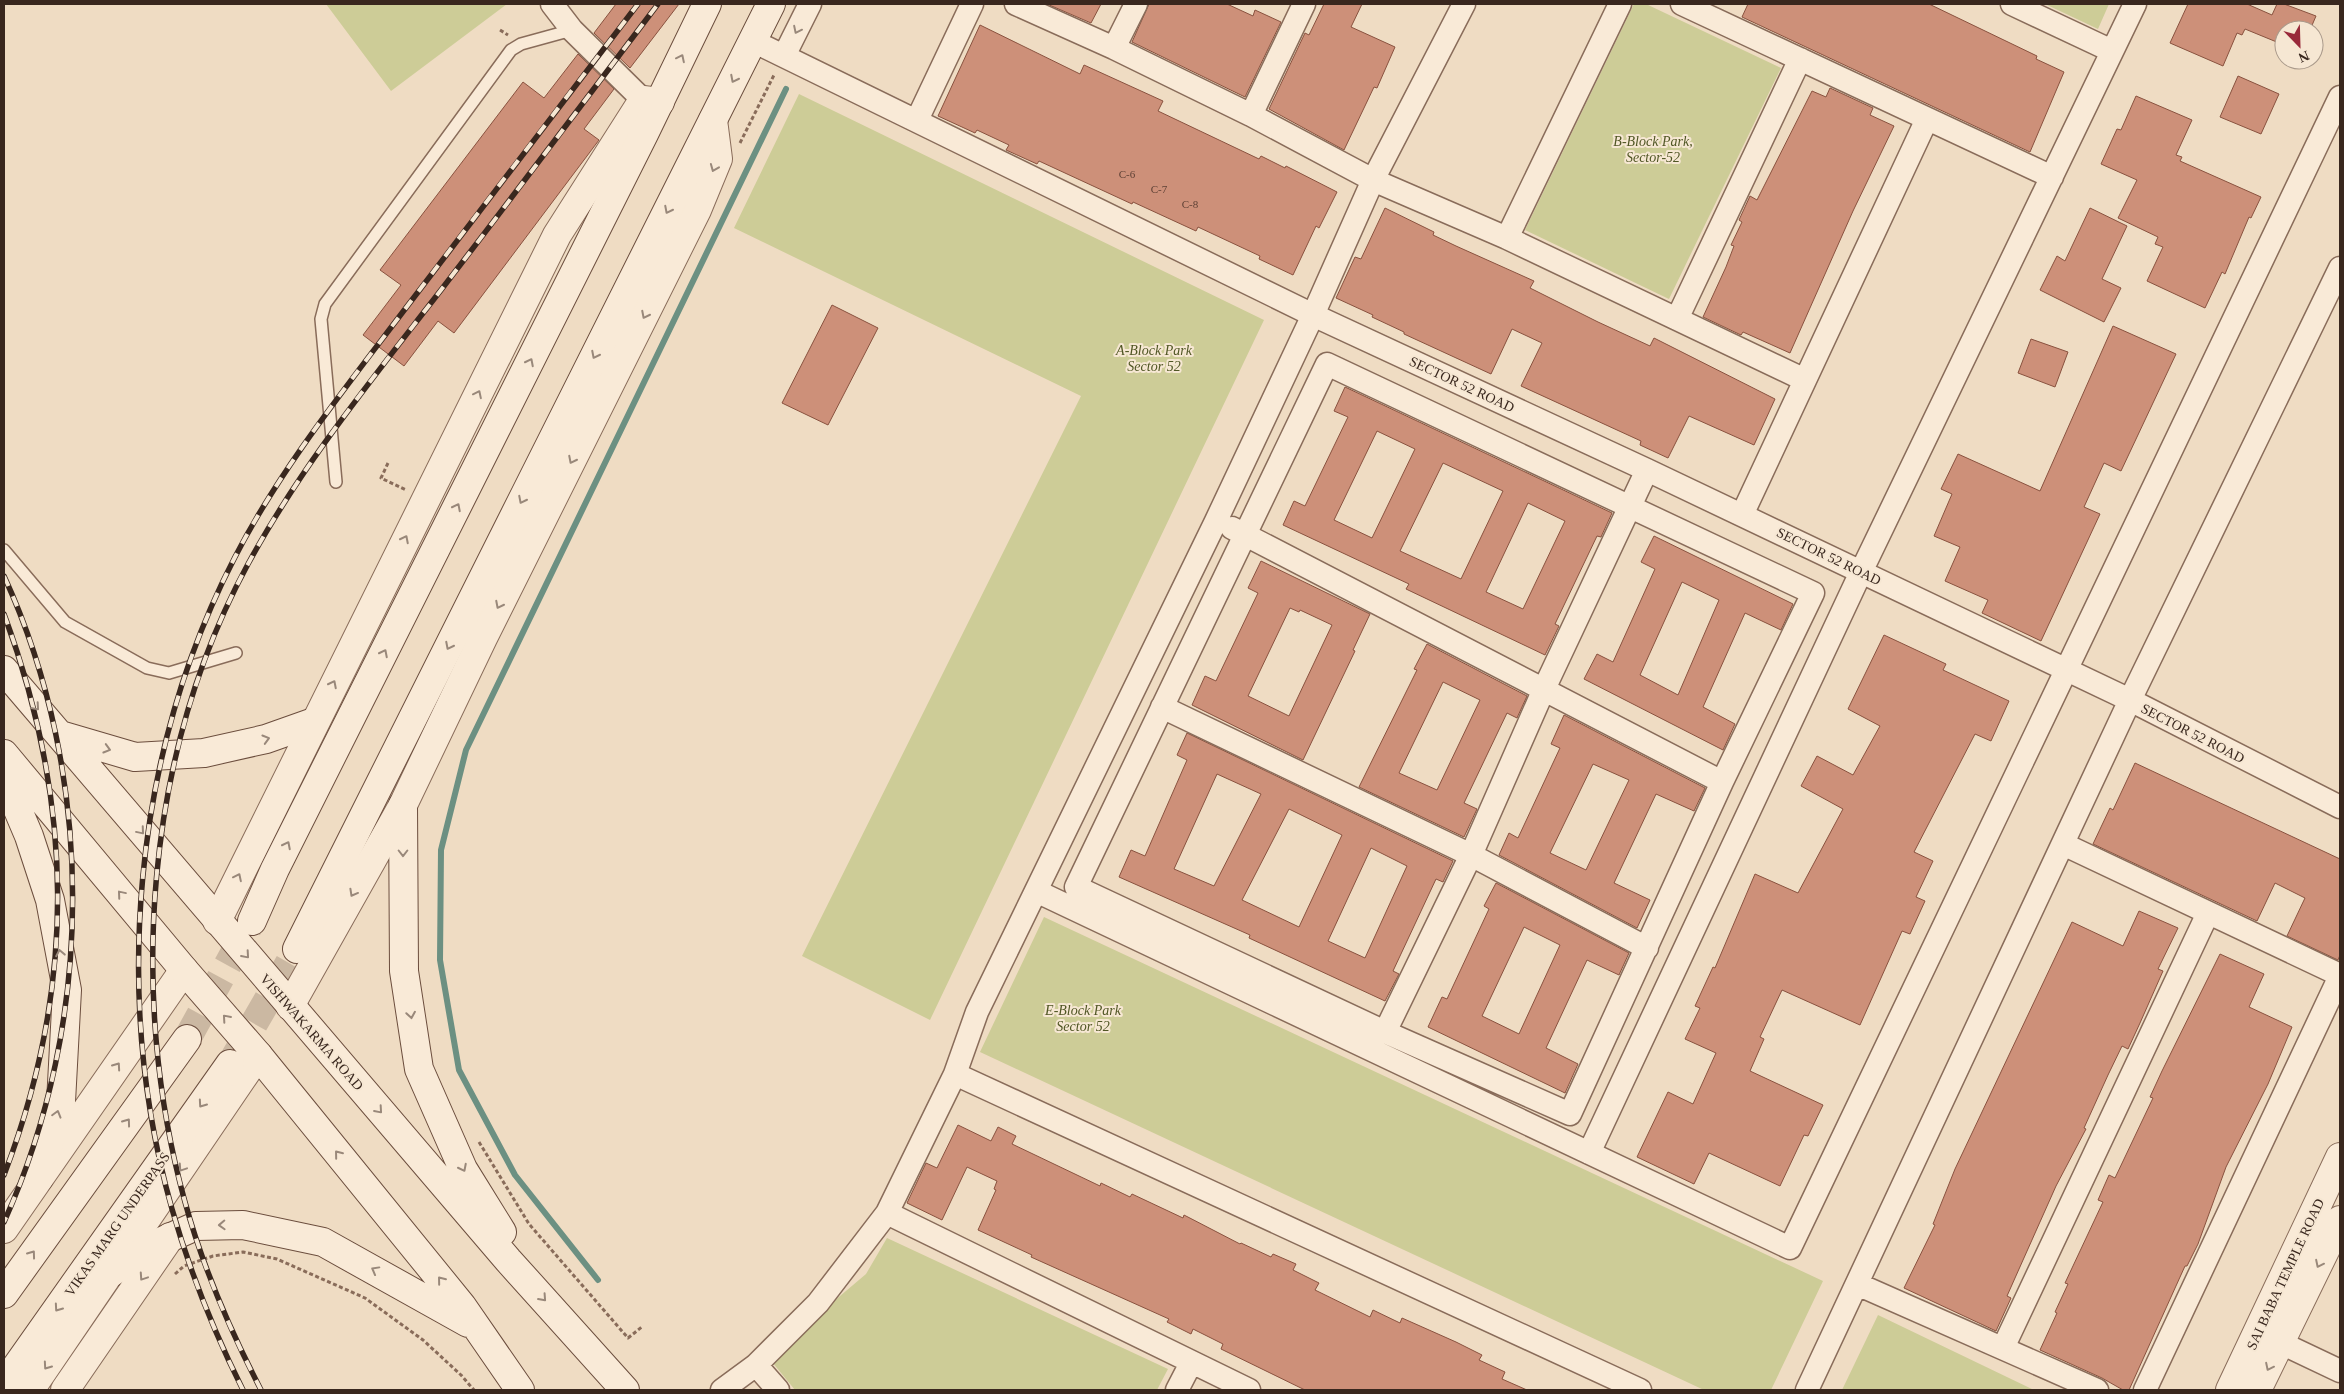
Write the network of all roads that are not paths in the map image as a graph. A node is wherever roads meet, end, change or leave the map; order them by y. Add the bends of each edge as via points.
1 (552, 4) edge
2 (707, 4) edge
3 (772, 4) edge
4 (810, 4) edge
5 (972, 4) edge
6 (1016, 4) edge
7 (1136, 4) edge
8 (1464, 4) edge
9 (1620, 4) edge
10 (1682, 4) edge
11 (2012, 4) edge
12 (2135, 4) edge
13 (1299, 5) edge
14 (572, 30) junction
15 (753, 41) junction
16 (1114, 48) junction
17 (2112, 51) junction
18 (784, 56) junction
19 (1800, 59) junction
20 (2340, 97) edge
21 (652, 101) junction
22 (1251, 115) junction
23 (1927, 119) junction
24 (713, 120) junction
25 (917, 120) junction
26 (2052, 177) junction
27 (1373, 180) junction
28 (1507, 238) junction
29 (2340, 268) edge
30 (1313, 315) junction
31 (1677, 319) junction
32 (1805, 380) junction
33 (1647, 470) junction
34 (336, 482) dead end
35 (1630, 508) junction
36 (1742, 515) junction
37 (1216, 521) junction
38 (1245, 534) junction
39 (4, 550) edge
40 (1861, 572) junction
41 (236, 652) dead end
42 (4, 670) edge
43 (2066, 670) junction
44 (1544, 689) junction
45 (2130, 700) junction
46 (1162, 707) junction
47 (314, 722) junction
48 (60, 735) junction
49 (4, 754) edge
50 (4, 777) edge
51 (1722, 782) junction
52 (403, 804) junction
53 (2340, 807) edge
54 (2062, 844) junction
55 (1471, 854) junction
56 (1036, 891) junction
57 (2208, 913) junction
58 (217, 921) junction
59 (252, 921) tunnel mouth
60 (297, 948) tunnel mouth
61 (1647, 948) junction
62 (184, 970) junction
63 (2340, 975) edge
64 (290, 1006) junction
65 (1385, 1032) junction
66 (187, 1039) tunnel mouth
67 (258, 1055) junction
68 (230, 1064) tunnel mouth
69 (955, 1074) junction
70 (1589, 1153) junction
71 (2340, 1157) edge
72 (39, 1178) junction
73 (887, 1213) junction
74 (2340, 1220) edge
75 (4, 1229) edge
76 (170, 1237) junction
77 (515, 1266) junction
78 (111, 1273) junction
79 (1858, 1284) junction
80 (4, 1294) edge
81 (478, 1329) junction
82 (2269, 1338) junction
83 (580, 1340) junction
84 (2003, 1348) junction
85 (1191, 1363) junction
86 (756, 1365) junction
87 (2340, 1371) edge
88 (4, 1384) edge
89 (30, 1390) edge
90 (65, 1390) edge
91 (520, 1390) edge
92 (607, 1390) edge
93 (625, 1390) edge
94 (722, 1390) edge
95 (778, 1390) edge
96 (1177, 1390) edge
97 (1249, 1390) edge
98 (1640, 1390) edge
99 (1807, 1390) edge
100 (2097, 1390) edge
101 (2145, 1390) edge
102 (2230, 1390) edge
103 (2257, 1390) edge

1 - 14 street
21 -> 2 main road
3 - 15 main road
4 -> 18 street
5 - 25 street
6 - 16 street
7 - 16 street
8 - 27 street
9 - 28 street
10 - 19 street
11 - 17 street
12 - 17 street
13 - 22 street
14 - 21 street
14 - 34 lane via 520,44 511,50 325,304 321,318
15 - 18 street, SECTOR 52 ROAD
15 -> 24 main road
16 - 22 street
17 - 26 street
18 - 25 street, SECTOR 52 ROAD
19 - 23 street
19 - 31 street
20 - 43 street
47 -> 21 main road via 557,235
59 -> 21 main road
22 - 27 street
23 - 26 street
23 - 32 street
24 -> 52 main road via 718,159 697,210 482,638
24 -> 60 main road
25 - 30 street, SECTOR 52 ROAD
26 - 40 street
27 - 28 street
27 - 30 street
28 - 31 street
29 - 45 street
30 - 33 street, SECTOR 52 ROAD
30 - 37 street
31 - 32 street
32 - 36 street
33 - 35 street
33 - 36 street, SECTOR 52 ROAD
35 - 38 street via 1326,364
35 - 44 street
35 - 51 street via 1813,594
36 - 40 street, SECTOR 52 ROAD
37 - 38 street
37 - 56 street
38 - 44 street
38 - 46 street
39 - 41 lane via 65,622 147,668 169,673
40 - 43 street, SECTOR 52 ROAD
40 - 70 street
42 -> 48 main road, VISHWAKARMA ROAD
43 - 45 street, SECTOR 52 ROAD
43 - 70 street via 1790,1248
44 - 51 street
44 - 55 street
45 - 53 street, SECTOR 52 ROAD
45 - 54 street
46 - 55 street
46 - 65 street via 1076,887
48 -> 47 main road via 134,757 204,753 266,740
58 -> 47 main road
48 -> 58 main road, VISHWAKARMA ROAD
62 -> 49 main road
72 -> 50 main road via 61,1102 67,990 50,900 29,836
51 - 61 street
52 -> 64 main road
52 -> 77 main road via 404,971 420,1069 463,1169 507,1241
54 - 57 street
54 - 79 street
55 - 61 street
55 - 65 street
56 - 69 street via 977,1012
56 - 70 street
57 - 63 street
57 - 84 street
58 -> 64 main road, VISHWAKARMA ROAD
61 - 65 street via 1570,1114
67 -> 62 main road
72 -> 62 main road
63 - 101 street
64 -> 77 main road, VISHWAKARMA ROAD
80 -> 66 main road
67 -> 78 main road
81 -> 67 main road
68 -> 88 main road, VIKAS MARG UNDERPASS
69 - 73 street
69 - 98 street
71 - 82 main road, SAI BABA TEMPLE ROAD
72 - 75 main road
73 - 85 street
73 - 86 street via 818,1302
74 -> 82 main road, SAI BABA TEMPLE ROAD
76 - 78 main road
81 -> 76 main road via 323,1242 243,1225 196,1226
76 -> 90 main road
77 -> 83 main road, VISHWAKARMA ROAD
78 -> 89 main road
79 - 84 street
79 - 99 street
81 - 91 main road
82 - 87 street
82 - 102 main road, SAI BABA TEMPLE ROAD
82 -> 103 main road, SAI BABA TEMPLE ROAD
83 - 92 main road
83 - 93 main road, VISHWAKARMA ROAD
84 - 100 street
85 - 96 street
85 - 97 street
86 - 94 street
86 - 95 street

